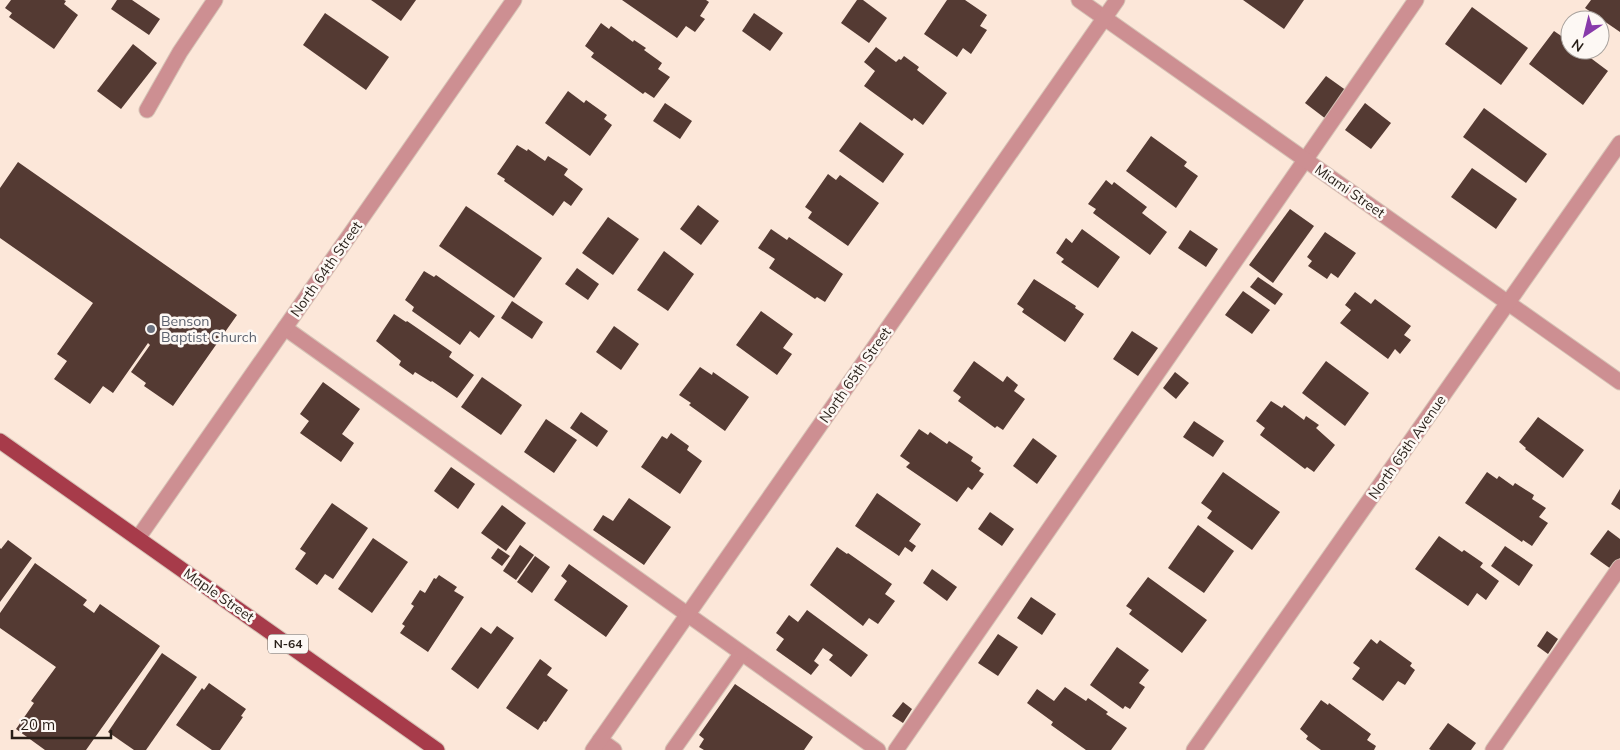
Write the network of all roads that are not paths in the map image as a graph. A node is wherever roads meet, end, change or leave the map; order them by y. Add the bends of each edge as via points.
1 (215, 0) edge
2 (514, 0) edge
3 (1079, 0) edge
4 (1117, 0) edge
5 (1416, 0) edge
6 (1104, 18) junction
7 (147, 110) dead end
8 (1620, 143) edge
9 (1305, 159) junction
10 (1508, 303) junction
11 (285, 328) junction
12 (1620, 382) edge
13 (0, 441) edge
14 (138, 538) junction
15 (1620, 567) edge
16 (687, 615) junction
17 (741, 654) junction
18 (596, 745) edge
19 (437, 750) edge
20 (614, 750) edge
21 (672, 750) edge
22 (878, 750) edge
23 (896, 750) edge
24 (1194, 750) edge
25 (1493, 750) edge

1 - 7 street
2 - 11 street, North 64th Street
3 - 6 street, Miami Street
4 - 6 street, North 65th Street
5 - 9 street
6 - 9 street, Miami Street
6 - 16 street, North 65th Street
8 - 10 street, North 65th Avenue
9 - 10 street, Miami Street
9 - 23 street
10 - 12 street, Miami Street
10 - 24 street, North 65th Avenue
11 - 14 street, North 64th Street
11 - 16 street
13 - 14 main road, Maple Street / N-64
14 - 19 main road, Maple Street / N-64
15 - 25 street
16 - 17 street
16 - 18 street, North 65th Street
17 - 21 street
17 - 22 street
18 - 20 street

